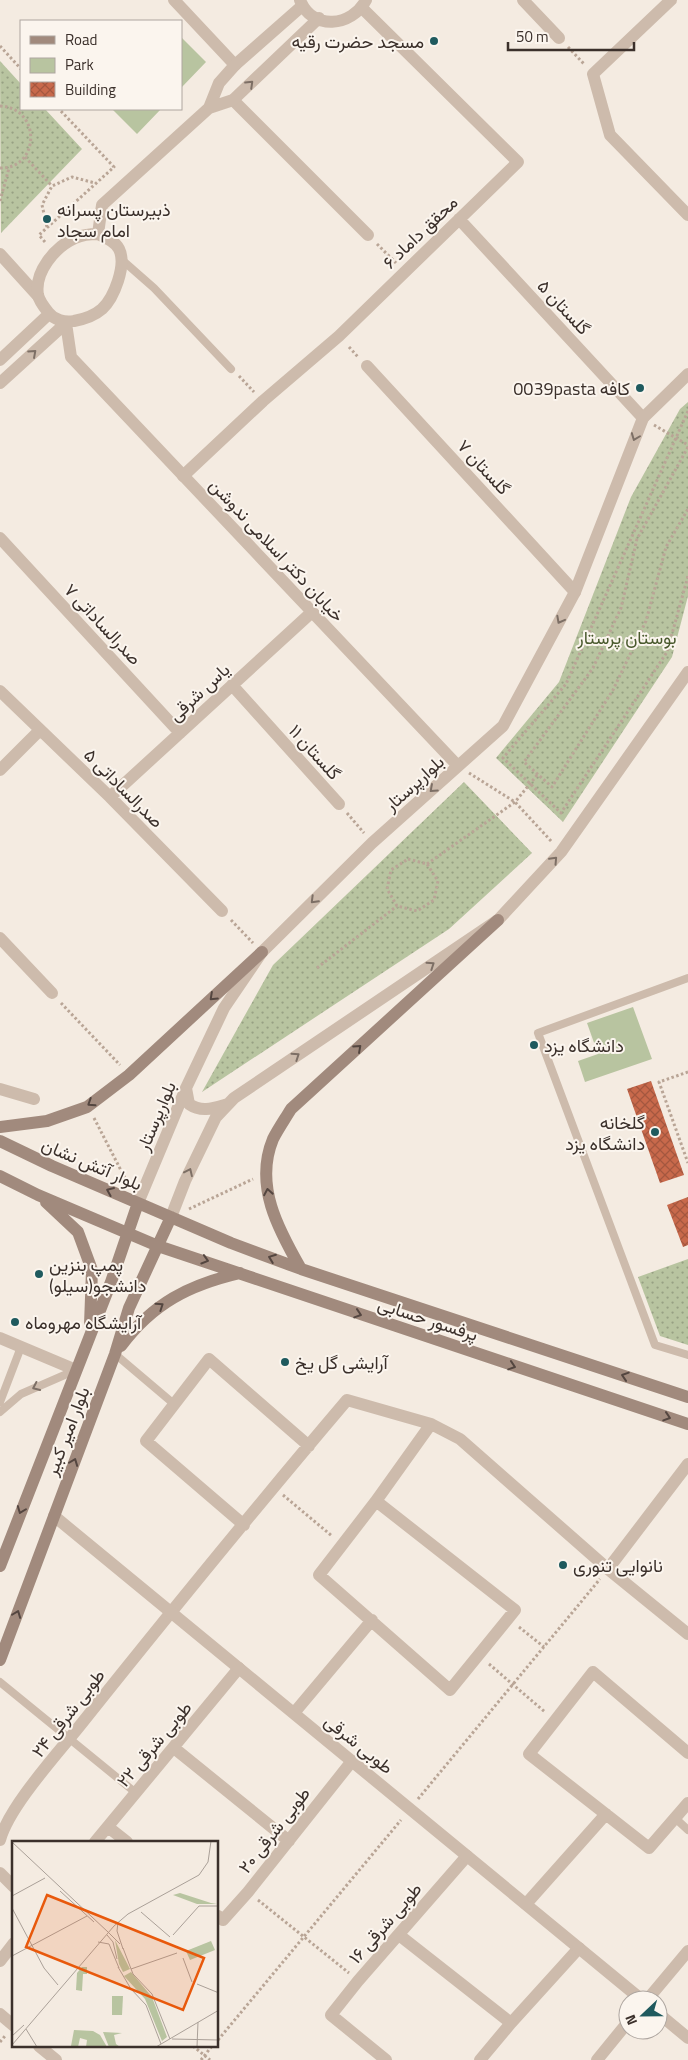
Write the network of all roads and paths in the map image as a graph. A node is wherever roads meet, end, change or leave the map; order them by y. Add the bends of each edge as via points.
1 (174, 0) edge
2 (523, 0) edge
3 (666, 2) edge
4 (301, 3) edge
5 (364, 4) edge
6 (318, 18) junction
7 (559, 38) joint
8 (0, 46) edge
9 (235, 65) junction
10 (20, 68) edge
11 (593, 74) junction
12 (234, 100) junction
13 (0, 106) edge
14 (209, 108) junction
15 (60, 110) edge
16 (25, 157) junction
17 (0, 168) edge
18 (9, 168) junction
19 (96, 183) junction
20 (52, 186) junction
21 (0, 202) edge
22 (688, 215) edge
23 (459, 219) junction
24 (47, 227) junction
25 (98, 234) junction
26 (368, 235) joint
27 (55, 253) junction
28 (0, 254) edge
29 (121, 259) junction
30 (404, 271) junction
31 (38, 296) junction
32 (49, 314) junction
33 (66, 323) junction
34 (339, 336) junction
35 (0, 360) edge
36 (367, 366) joint
37 (232, 368) joint
38 (688, 374) edge
39 (0, 382) edge
40 (263, 401) junction
41 (688, 411) edge
42 (643, 418) junction
43 (688, 446) edge
44 (183, 476) junction
45 (688, 509) edge
46 (0, 538) edge
47 (688, 576) edge
48 (575, 592) junction
49 (312, 612) junction
50 (688, 672) edge
51 (232, 685) junction
52 (0, 691) edge
53 (40, 730) junction
54 (180, 733) junction
55 (458, 766) junction
56 (0, 770) edge
57 (538, 774) junction
58 (530, 784) junction
59 (110, 797) junction
60 (515, 802) junction
61 (339, 804) joint
62 (372, 843) junction
63 (561, 852) junction
64 (427, 864) junction
65 (397, 906) junction
66 (222, 911) joint
67 (498, 920) junction
68 (0, 938) edge
69 (262, 952) junction
70 (317, 968) dead end
71 (688, 978) edge
72 (52, 993) joint
73 (688, 1072) edge
74 (129, 1075) junction
75 (186, 1088) junction
76 (0, 1089) edge
77 (34, 1099) dead end
78 (228, 1104) junction
79 (88, 1107) junction
80 (0, 1127) edge
81 (0, 1141) edge
82 (688, 1163) edge
83 (265, 1173) junction
84 (0, 1176) edge
85 (38, 1195) junction
86 (138, 1203) junction
87 (171, 1217) junction
88 (129, 1233) junction
89 (158, 1246) junction
90 (300, 1268) junction
91 (240, 1273) junction
92 (89, 1333) junction
93 (0, 1338) edge
94 (21, 1347) junction
95 (115, 1354) junction
96 (688, 1355) edge
97 (76, 1370) junction
98 (688, 1397) edge
99 (0, 1402) edge
100 (174, 1404) junction
101 (0, 1412) edge
102 (431, 1424) junction
103 (688, 1424) edge
104 (309, 1446) junction
105 (688, 1464) edge
106 (275, 1487) junction
107 (376, 1501) junction
108 (54, 1516) junction
109 (244, 1525) junction
110 (342, 1545) junction
111 (0, 1566) edge
112 (608, 1569) junction
113 (170, 1612) junction
114 (508, 1618) junction
115 (372, 1620) junction
116 (688, 1634) edge
117 (544, 1647) junction
118 (478, 1656) junction
119 (0, 1660) edge
120 (239, 1668) junction
121 (0, 1682) edge
122 (513, 1684) junction
123 (294, 1713) junction
124 (555, 1720) junction
125 (70, 1738) junction
126 (174, 1748) junction
127 (688, 1753) edge
128 (352, 1761) junction
129 (136, 1793) junction
130 (688, 1803) edge
131 (410, 1809) junction
132 (606, 1814) junction
133 (675, 1818) junction
134 (108, 1827) junction
135 (688, 1830) edge
136 (0, 1840) edge
137 (289, 1840) junction
138 (96, 1841) edge
139 (126, 1841) edge
140 (467, 1856) junction
141 (0, 1873) edge
142 (12, 1885) edge
143 (248, 1892) junction
144 (526, 1904) junction
145 (220, 1918) edge
146 (399, 1935) junction
147 (304, 1938) junction
148 (12, 1946) edge
149 (579, 1948) junction
150 (688, 1951) edge
151 (0, 1961) edge
152 (358, 1981) junction
153 (630, 1990) edge
154 (655, 1990) edge
155 (0, 2014) edge
156 (668, 2021) edge
157 (511, 2023) junction
158 (12, 2024) edge
159 (618, 2034) edge
160 (688, 2038) edge
161 (219, 2039) edge
162 (41, 2048) edge
163 (195, 2048) edge
164 (210, 2048) edge
165 (204, 2056) junction
166 (56, 2060) edge
167 (200, 2060) edge
168 (210, 2060) edge
169 (386, 2060) edge
170 (480, 2060) edge
171 (597, 2060) edge

1 - 9 street
2 - 7 street
3 - 11 street
4 - 6 street via 308,14
4 - 9 street
5 - 6 street via 352,17 339,22
5 - 23 street, محقق داماد ۶ via 518,162
12 -> 6 street
7 - 11 path
8 - 10 path
9 - 14 street via 219,83
11 - 22 street via 610,135
12 - 14 street
12 - 26 street
13 - 16 path via 11,106 27,119 32,138
14 - 25 street via 102,205
15 - 19 path via 114,167
16 - 18 path
16 - 20 path
17 - 18 path
18 - 21 path
19 - 20 path via 72,177
19 - 24 path
20 - 24 path via 42,205
23 - 30 street, محقق داماد ۶
23 - 42 street, گلستان ۵
24 - 27 path via 38,235
25 - 27 street via 76,237
25 - 29 street via 108,237 119,249
26 - 30 path
27 - 31 street via 42,269
28 - 31 street
29 - 33 street via 118,284 102,308 88,318
29 - 37 lane
30 - 34 street, محقق داماد ۶
31 - 32 street
32 - 33 street
32 - 35 street
39 -> 33 street
33 - 44 street, خيابان دکتر اسلامی ندوشن via 71,357
34 - 36 path
34 - 40 street, محقق داماد ۶
36 - 48 street, گلستان ۷
37 - 40 path
38 - 42 street, بلوارپرستار
40 - 44 street, محقق داماد ۶
41 - 58 path via 566,684 503,758
42 - 43 path
42 -> 48 street, بلوارپرستار
43 - 57 path via 637,540 620,608 593,668 524,762
44 - 49 street, خيابان دکتر اسلامی ندوشن
45 - 57 path via 666,547 646,621 613,690 552,787
46 - 54 street, صدرالساداتی ۷
47 - 58 path via 667,652 561,813
48 -> 55 street, بلوارپرستار via 503,726
49 - 51 street, یاس شرقی
49 - 55 street, خيابان دکتر اسلامی ندوشن
50 - 63 street
51 - 54 street, یاس شرقی
51 - 61 street, گلستان ۱۱
52 - 53 street, صدرالساداتی ۵
53 - 56 street
53 - 59 street, صدرالساداتی ۵
54 - 59 street, یاس شرقی
55 - 60 path
55 -> 62 street, بلوارپرستار
57 - 58 path
58 - 60 path
59 - 66 street, صدرالساداتی ۵
60 - 63 path
60 - 64 path
61 - 62 path, گلستان ۱۱
62 -> 69 street, بلوارپرستار
67 -> 63 street
64 - 65 path via 408,859 391,870 387,889
64 - 65 path via 438,881 434,900 417,910
65 - 70 path
66 - 69 path
78 -> 67 street
83 -> 67 main road via 273,1139 291,1109
68 - 72 street
69 -> 74 main road
69 - 75 street, بلوارپرستار via 224,1008
71 - 96 lane via 538,1033 655,1345
72 - 74 path
73 - 82 path via 659,1082
74 -> 79 main road
75 - 78 street via 194,1108 202,1110
75 - 86 street, بلوارپرستار
76 - 77 street
87 -> 78 street via 204,1140 216,1117
79 - 80 main road via 47,1121
79 - 86 path
86 -> 81 main road, بلوار آتش نشان
83 - 87 path
90 -> 83 main road via 271,1209
84 - 85 main road
85 - 88 main road
85 - 92 main road via 78,1232 92,1270
86 - 87 main road, بلوار آتش نشان
86 - 88 main road, بلوار امیر کبیر
87 - 89 main road, بلوار امیر کبیر
90 -> 87 main road, پرفسور حسابی
88 - 89 main road
88 - 92 main road, بلوار امیر کبیر
89 -> 91 main road, پرفسور حسابی
89 - 95 main road, بلوار امیر کبیر via 130,1308
98 -> 90 main road, پرفسور حسابی
95 -> 91 main road via 157,1307 211,1280
91 -> 103 main road, پرفسور حسابی
92 - 97 main road, بلوار امیر کبیر
93 - 94 street
94 - 97 street
94 - 99 lane
95 - 100 lane
108 -> 95 main road, بلوار امیر کبیر
97 -> 101 lane via 22,1394
97 -> 111 main road, بلوار امیر کبیر
100 - 104 street via 209,1359
100 - 109 street via 146,1441
102 - 104 street, طوبی شرقی ۲۴ via 348,1400
102 - 107 street
102 - 112 street via 460,1439
104 - 106 street, طوبی شرقی ۲۴
105 - 112 street
106 - 109 street, طوبی شرقی ۲۴
106 - 110 path
107 - 110 street
107 - 114 street via 515,1610
108 - 113 street, طوبی شرقی
119 -> 108 main road, بلوار امیر کبیر
109 - 113 street, طوبی شرقی ۲۴
110 - 115 street via 319,1575
112 - 116 street
112 - 117 path
113 - 120 street, طوبی شرقی
113 - 125 street, طوبی شرقی ۲۴
114 - 117 path
114 - 118 street
115 - 118 street via 450,1690
115 - 123 street
117 - 122 path
118 - 122 path
120 - 123 street, طوبی شرقی
120 - 126 street, طوبی شرقی ۲۲
121 - 125 lane
122 - 124 path
122 - 131 path
123 - 128 street, طوبی شرقی
124 - 127 street via 593,1672
124 - 132 street via 529,1754
125 - 129 lane
125 - 136 street, طوبی شرقی ۲۴ via 26,1794 2,1831
126 - 129 street, طوبی شرقی ۲۲
126 - 137 street
128 - 131 street, طوبی شرقی
128 - 137 street, طوبی شرقی ۲۰
129 - 134 street, طوبی شرقی ۲۲
130 - 133 street
131 - 140 street, طوبی شرقی
131 - 147 path
132 - 133 street via 649,1848
132 - 144 street
133 - 135 lane
134 - 138 street, طوبی شرقی ۲۲
134 - 139 street
137 - 143 street, طوبی شرقی ۲۰
140 - 144 street, طوبی شرقی
140 - 146 street, طوبی شرقی ۱۶
141 - 142 street
143 - 145 street, طوبی شرقی ۲۰
143 - 147 path
144 - 149 street, طوبی شرقی
146 - 152 street, طوبی شرقی ۱۶
146 - 157 street
147 - 152 path
147 - 161 path
148 - 151 street
149 - 153 street, طوبی شرقی
149 - 157 street
150 - 154 street
152 - 169 street, طوبی شرقی ۱۶ via 331,2015
155 - 158 street
156 - 160 street
157 - 170 street
159 - 171 street
162 - 166 street
163 - 165 path
164 - 165 path
165 - 167 path
165 - 168 path

